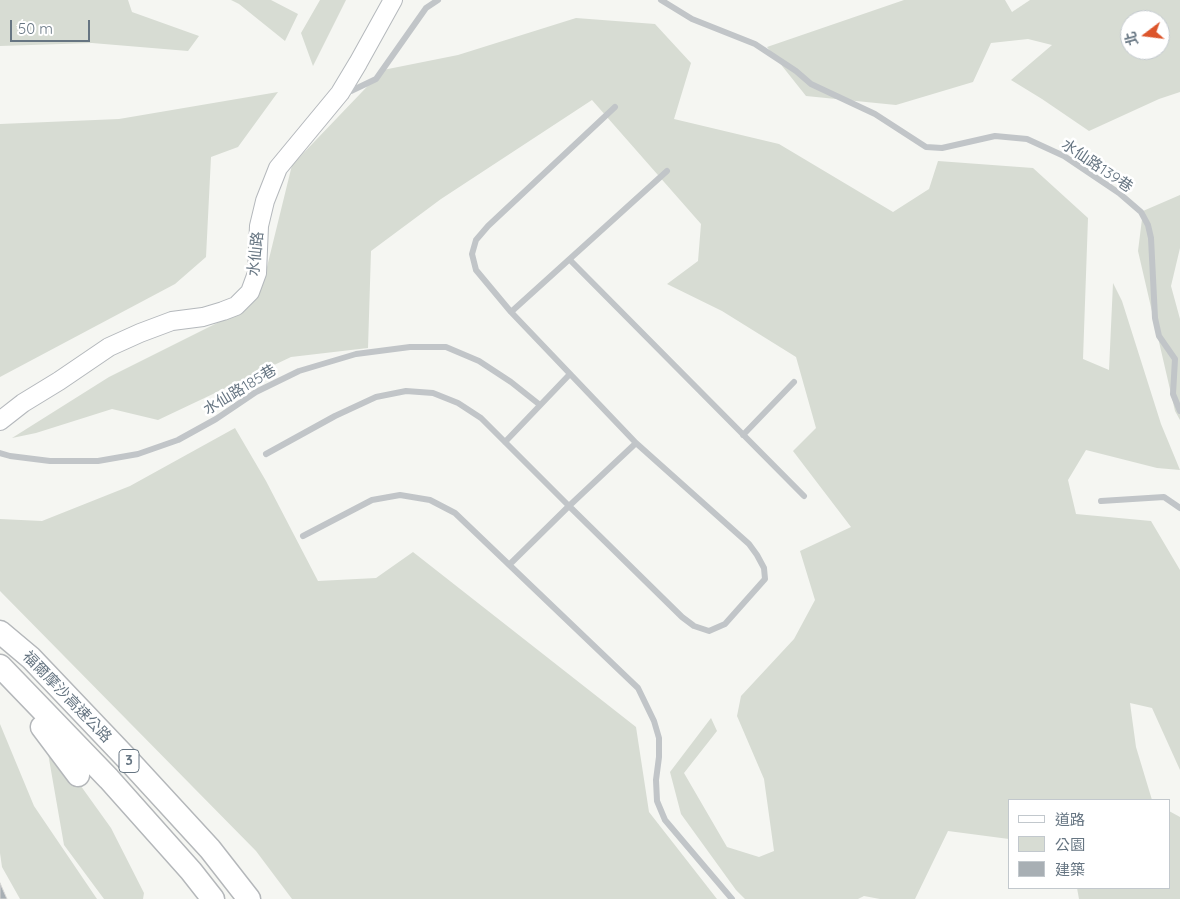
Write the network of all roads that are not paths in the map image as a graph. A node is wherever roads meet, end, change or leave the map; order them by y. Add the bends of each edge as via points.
1 (393, 0) edge
2 (438, 0) edge
3 (661, 0) edge
4 (340, 93) junction
5 (615, 107) dead end
6 (667, 170) dead end
7 (570, 260) junction
8 (511, 312) junction
9 (570, 374) junction
10 (794, 382) dead end
11 (540, 404) junction
12 (1180, 411) edge
13 (0, 421) edge
14 (744, 435) junction
15 (505, 442) junction
16 (636, 443) junction
17 (0, 453) edge
18 (266, 454) dead end
19 (804, 496) dead end
20 (1101, 501) dead end
21 (569, 506) junction
22 (1180, 508) edge
23 (304, 536) dead end
24 (509, 564) junction
25 (0, 632) edge
26 (0, 668) edge
27 (78, 775) dead end
28 (213, 899) edge
29 (249, 899) edge
30 (732, 899) edge

1 - 4 street, 水仙路
2 - 4 lane via 426,8 376,79
3 - 12 lane, 水仙路139巷 via 692,19 755,44 812,84 875,114 926,147 942,148 995,136 1027,139 1064,156 1119,193 1141,212 1148,225 1155,318 1159,336 1175,359 1174,394
4 - 13 street, 水仙路 via 278,168 258,226 257,273 250,292 236,306 140,332 110,347
5 - 8 lane via 476,240 472,254 476,270
6 - 7 lane
7 - 8 lane
7 - 14 lane
8 - 9 lane
9 - 11 lane
9 - 16 lane
10 - 14 lane
11 - 15 lane
11 - 17 lane, 水仙路185巷 via 479,361 446,347 410,347 356,354 299,371 256,392 178,440 138,454 98,461 50,461
14 - 19 lane
15 - 18 lane via 481,418 458,403 433,393 406,391 376,397
15 - 21 lane
16 - 21 lane
16 - 21 lane via 749,544 764,568 765,579 725,624 709,631 682,617
20 - 22 lane via 1164,497
21 - 24 lane
23 - 24 lane via 372,500 400,495 430,500 455,514
24 - 30 lane via 638,688 659,738 656,787 665,820
25 - 29 highway, 福爾摩沙高速公路 / 3 via 31,658 130,762 210,849
26 - 27 highway
26 - 28 highway, 福爾摩沙高速公路 / 3 via 109,779

